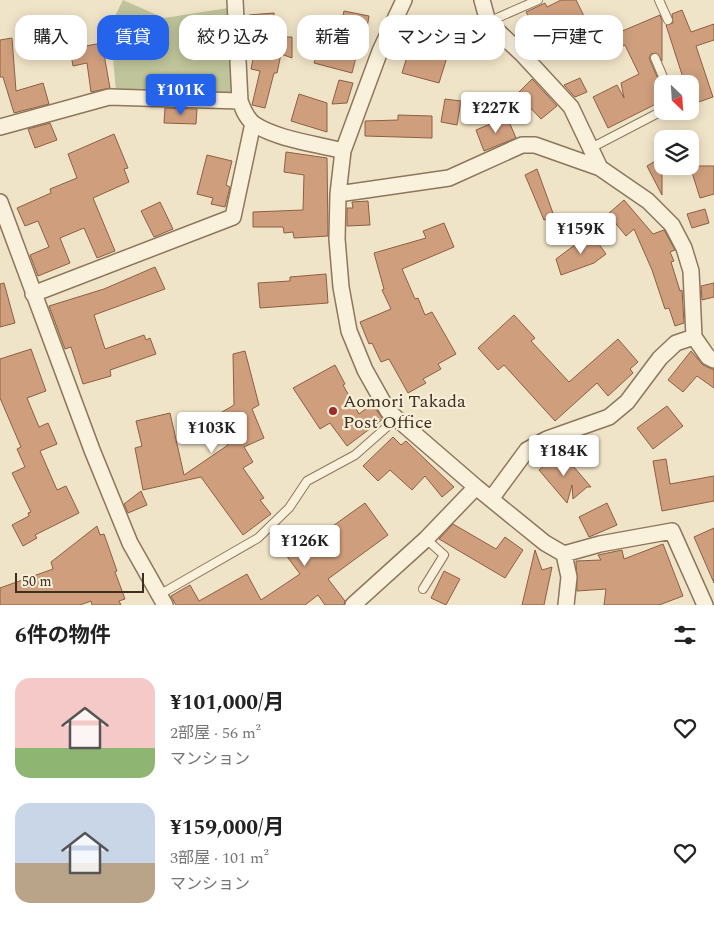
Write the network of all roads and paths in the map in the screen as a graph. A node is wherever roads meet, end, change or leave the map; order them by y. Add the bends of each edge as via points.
1 (236, 0) edge
2 (404, 0) edge
3 (482, 0) edge
4 (538, 0) edge
5 (659, 0) edge
6 (486, 15) edge
7 (504, 15) edge
8 (668, 20) dead end
9 (505, 38) edge
10 (655, 58) dead end
11 (662, 75) edge
12 (240, 100) junction
13 (654, 115) edge
14 (253, 123) junction
15 (0, 127) edge
16 (591, 148) junction
17 (343, 151) junction
18 (600, 168) junction
19 (338, 194) junction
20 (0, 202) edge
21 (33, 294) junction
22 (694, 337) junction
23 (714, 360) edge
24 (397, 418) junction
25 (476, 487) junction
26 (491, 499) junction
27 (426, 539) junction
28 (564, 554) junction
29 (423, 589) dead end
30 (707, 597) edge
31 (162, 600) edge
32 (353, 605) edge
33 (566, 605) edge

1 - 12 street
2 - 17 street via 380,51
3 - 6 street
4 - 7 lane
5 - 8 lane
9 - 16 street via 571,108
10 - 11 lane
12 - 14 street via 243,111
12 - 15 street via 109,98
13 - 16 lane
14 - 17 street via 275,133
14 - 21 street via 234,217
16 - 18 street
17 - 19 street
18 - 19 street via 535,145 522,145 449,178
18 - 22 street via 648,201 672,225 691,270
19 - 24 street via 337,239 349,331 365,370 388,410
20 - 21 street
21 - 31 street via 127,535
22 - 23 street via 708,357
22 - 26 street via 676,343 660,358 627,402 609,417 547,439 528,450
24 - 25 street
24 - 31 lane via 355,455 307,481 289,508 258,538
25 - 26 street
25 - 27 street
26 - 28 street via 545,543
27 - 29 lane via 444,555
27 - 32 street
28 - 30 street via 600,544 672,532
28 - 33 street via 569,577

